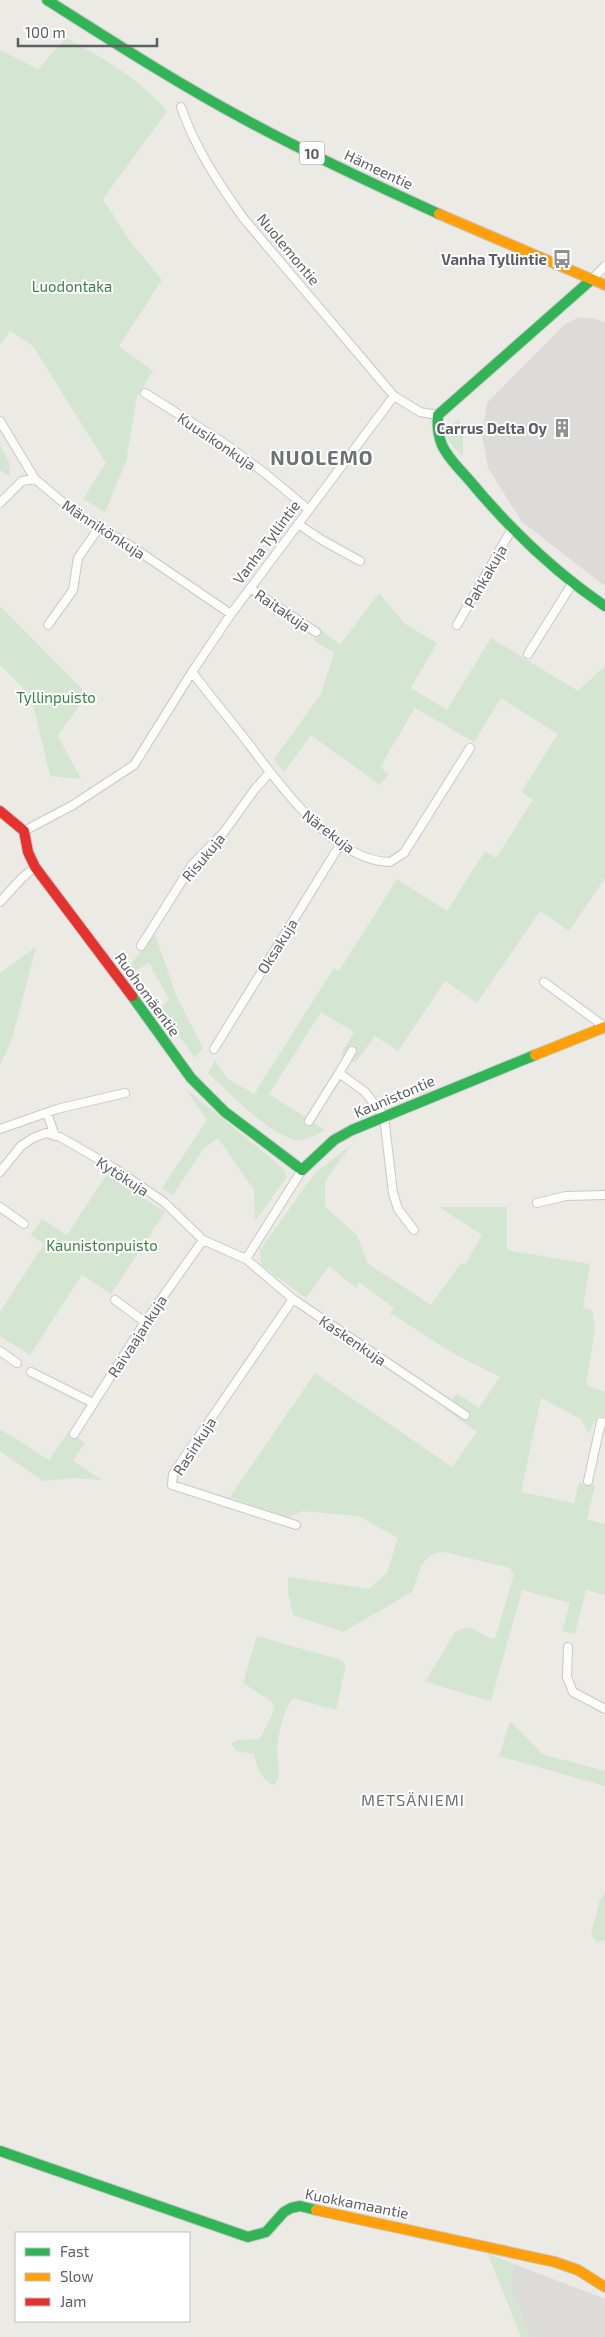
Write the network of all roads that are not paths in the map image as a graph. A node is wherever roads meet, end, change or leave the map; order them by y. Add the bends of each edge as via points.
1 (46, 0) edge
2 (182, 107) dead end
3 (605, 266) edge
4 (591, 280) junction
5 (605, 285) edge
6 (145, 394) dead end
7 (394, 396) junction
8 (438, 416) junction
9 (0, 421) edge
10 (35, 479) junction
11 (0, 503) edge
12 (309, 510) junction
13 (298, 524) junction
14 (100, 526) junction
15 (513, 527) junction
16 (360, 561) dead end
17 (572, 584) junction
18 (250, 588) junction
19 (605, 606) edge
20 (231, 614) junction
21 (457, 625) dead end
22 (48, 626) dead end
23 (316, 632) dead end
24 (528, 654) dead end
25 (192, 672) junction
26 (470, 748) dead end
27 (270, 772) junction
28 (0, 811) edge
29 (24, 831) junction
30 (341, 844) junction
31 (35, 867) junction
32 (0, 902) edge
33 (141, 946) dead end
34 (544, 982) dead end
35 (605, 1026) edge
36 (214, 1049) dead end
37 (352, 1051) dead end
38 (339, 1073) junction
39 (126, 1093) dead end
40 (47, 1113) junction
41 (384, 1116) junction
42 (309, 1121) dead end
43 (0, 1129) edge
44 (55, 1136) junction
45 (302, 1170) junction
46 (0, 1172) edge
47 (605, 1195) edge
48 (537, 1203) dead end
49 (0, 1207) edge
50 (24, 1224) dead end
51 (414, 1230) dead end
52 (203, 1240) junction
53 (246, 1259) junction
54 (293, 1299) junction
55 (116, 1300) dead end
56 (145, 1322) junction
57 (0, 1351) edge
58 (17, 1363) dead end
59 (32, 1372) dead end
60 (93, 1403) junction
61 (465, 1415) dead end
62 (605, 1423) edge
63 (74, 1434) dead end
64 (588, 1481) dead end
65 (296, 1525) dead end
66 (568, 1647) dead end
67 (605, 1709) edge
68 (0, 2151) edge
69 (605, 2287) edge

1 - 4 main road, Hämeentie / 10 via 177,82 273,134 379,187
2 - 7 street, Nuolemontie via 206,162 227,196
3 - 4 street
4 - 5 main road, Hämeentie / 10
4 - 8 main road
6 - 12 street, Kuusikonkuja via 224,443
7 - 8 street via 420,412
7 - 12 street, Vanha Tyllintie
8 - 15 main road via 438,434 446,451
9 - 10 street, Männikönkuja
10 - 11 street via 22,481
10 - 14 street, Männikönkuja via 77,514
12 - 13 street, Vanha Tyllintie
13 - 16 street
13 - 18 street, Vanha Tyllintie
14 - 20 street, Männikönkuja
14 - 22 street via 78,558 73,590
15 - 17 main road
15 - 21 street, Pahkakuja
17 - 19 main road
17 - 24 street
18 - 20 street, Vanha Tyllintie
18 - 23 street, Raitakuja
20 - 25 street, Vanha Tyllintie
25 - 27 street, Närekuja
25 - 29 street, Vanha Tyllintie via 134,765 73,805
26 - 30 street, Närekuja via 399,858 390,862 369,860
27 - 30 street, Närekuja via 299,809
27 - 33 street, Risukuja via 224,832 192,865
28 - 29 main road
29 - 31 main road, Ruohomäentie
30 - 36 street, Oksakuja
31 - 32 street
31 - 45 main road, Ruohomäentie via 203,1092
34 - 35 street
35 - 41 main road, Kaunistontie
37 - 38 street
38 - 41 street via 365,1092
38 - 42 street
39 - 40 street
40 - 43 street
40 - 44 street
41 - 45 main road, Kaunistontie via 334,1140
41 - 51 street via 393,1193 398,1209
44 - 46 street via 46,1133 21,1146
44 - 52 street, Kytökuja via 114,1168 164,1202
45 - 53 street, Kaunistontie
47 - 48 street via 566,1196
49 - 50 street
52 - 53 street, Kytökuja
52 - 56 street, Raivaajankuja
53 - 54 street, Kaskenkuja
54 - 61 street, Kaskenkuja
54 - 65 street, Rasinkuja via 173,1474 172,1485
55 - 56 street
56 - 60 street, Raivaajankuja
57 - 58 street
59 - 60 street
60 - 63 street, Raivaajankuja
62 - 64 street via 601,1422
66 - 67 street via 567,1677 573,1692
68 - 69 main road, Kuokkamaantie via 248,2237 262,2236 285,2210 300,2206 555,2262 578,2270

